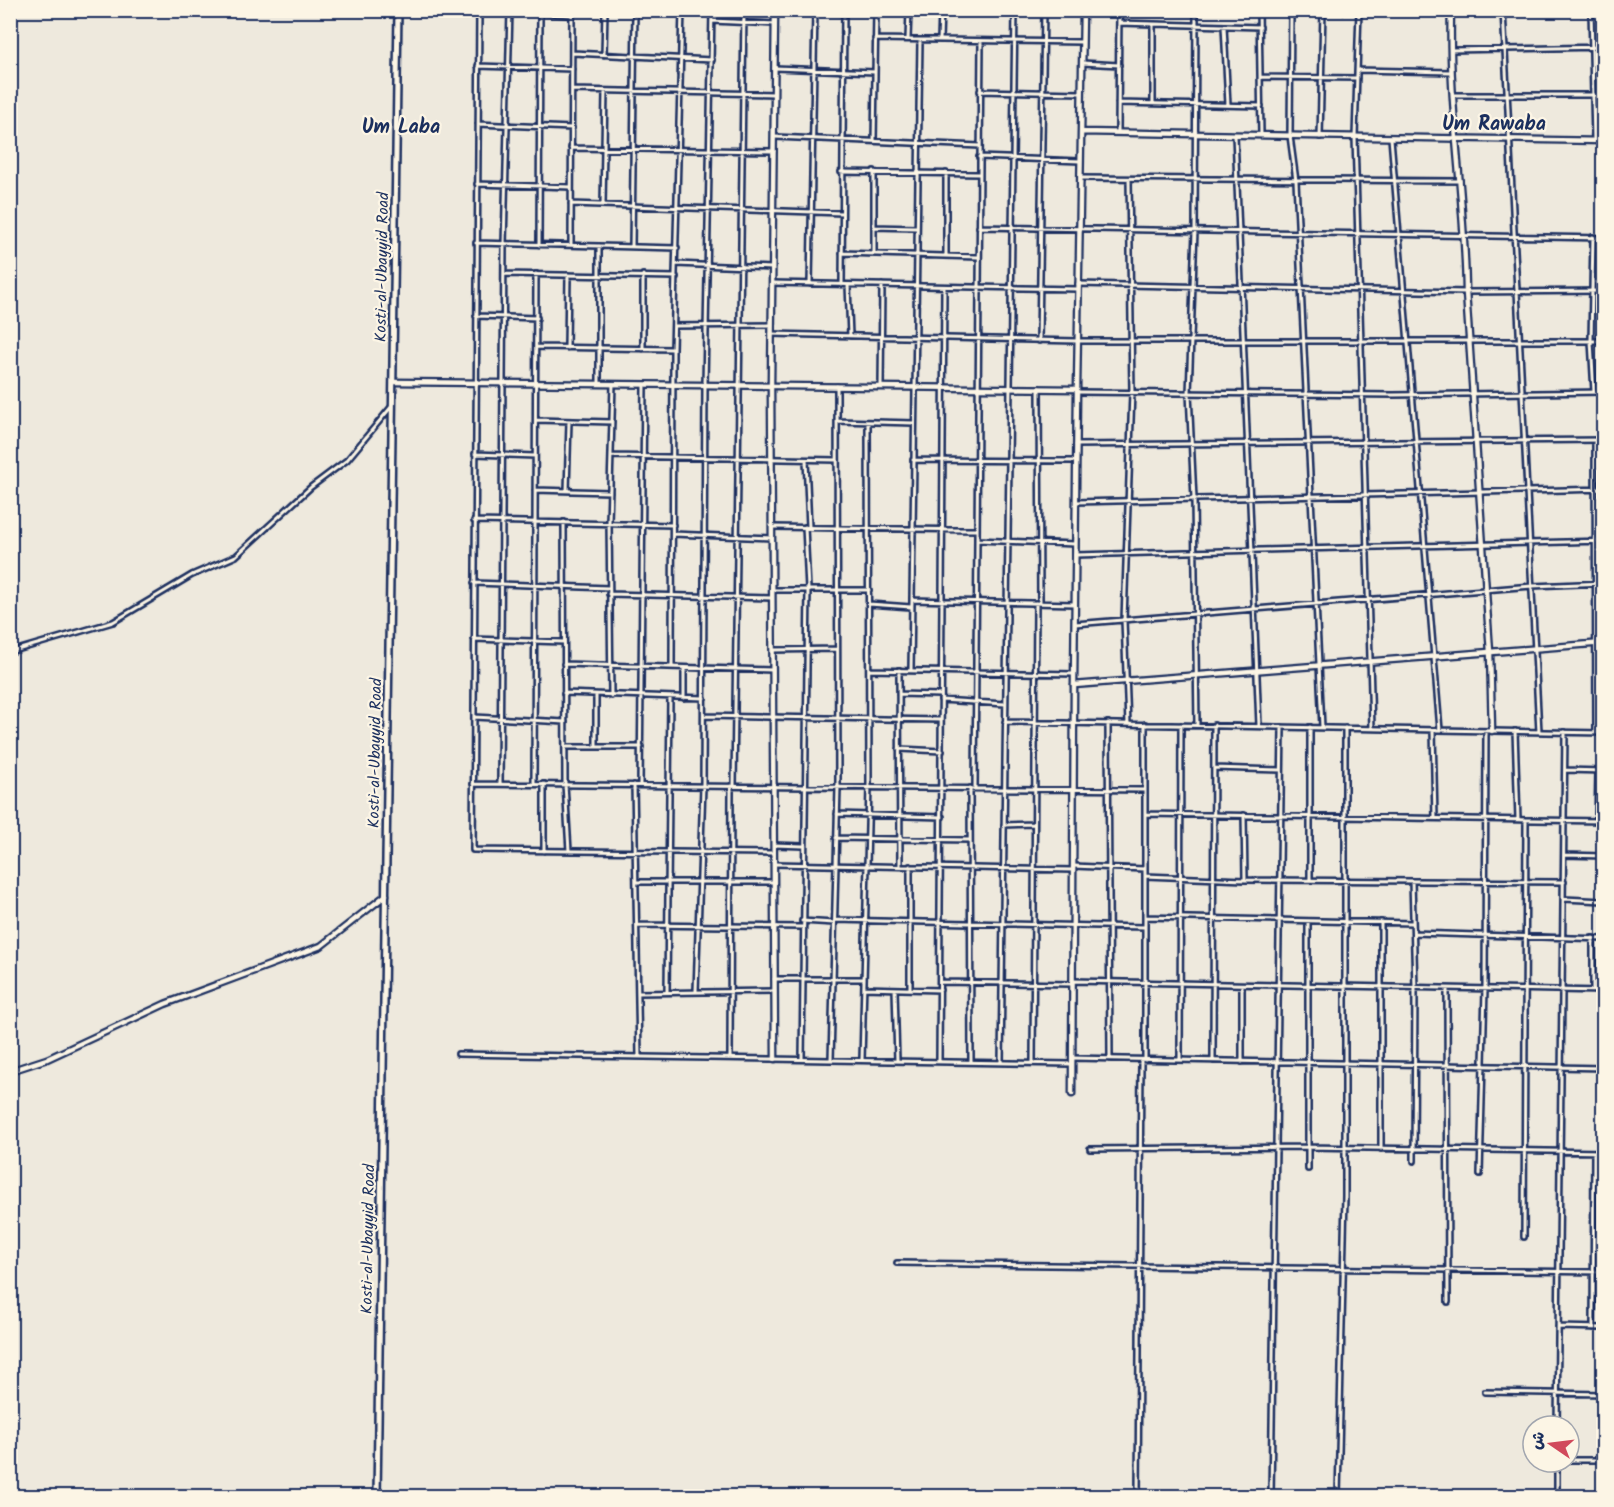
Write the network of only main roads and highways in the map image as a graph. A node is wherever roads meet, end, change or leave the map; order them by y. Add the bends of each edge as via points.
1 (398, 11) edge
2 (377, 1497) edge

1 - 2 highway, Kosti-al-Ubayyid Road

